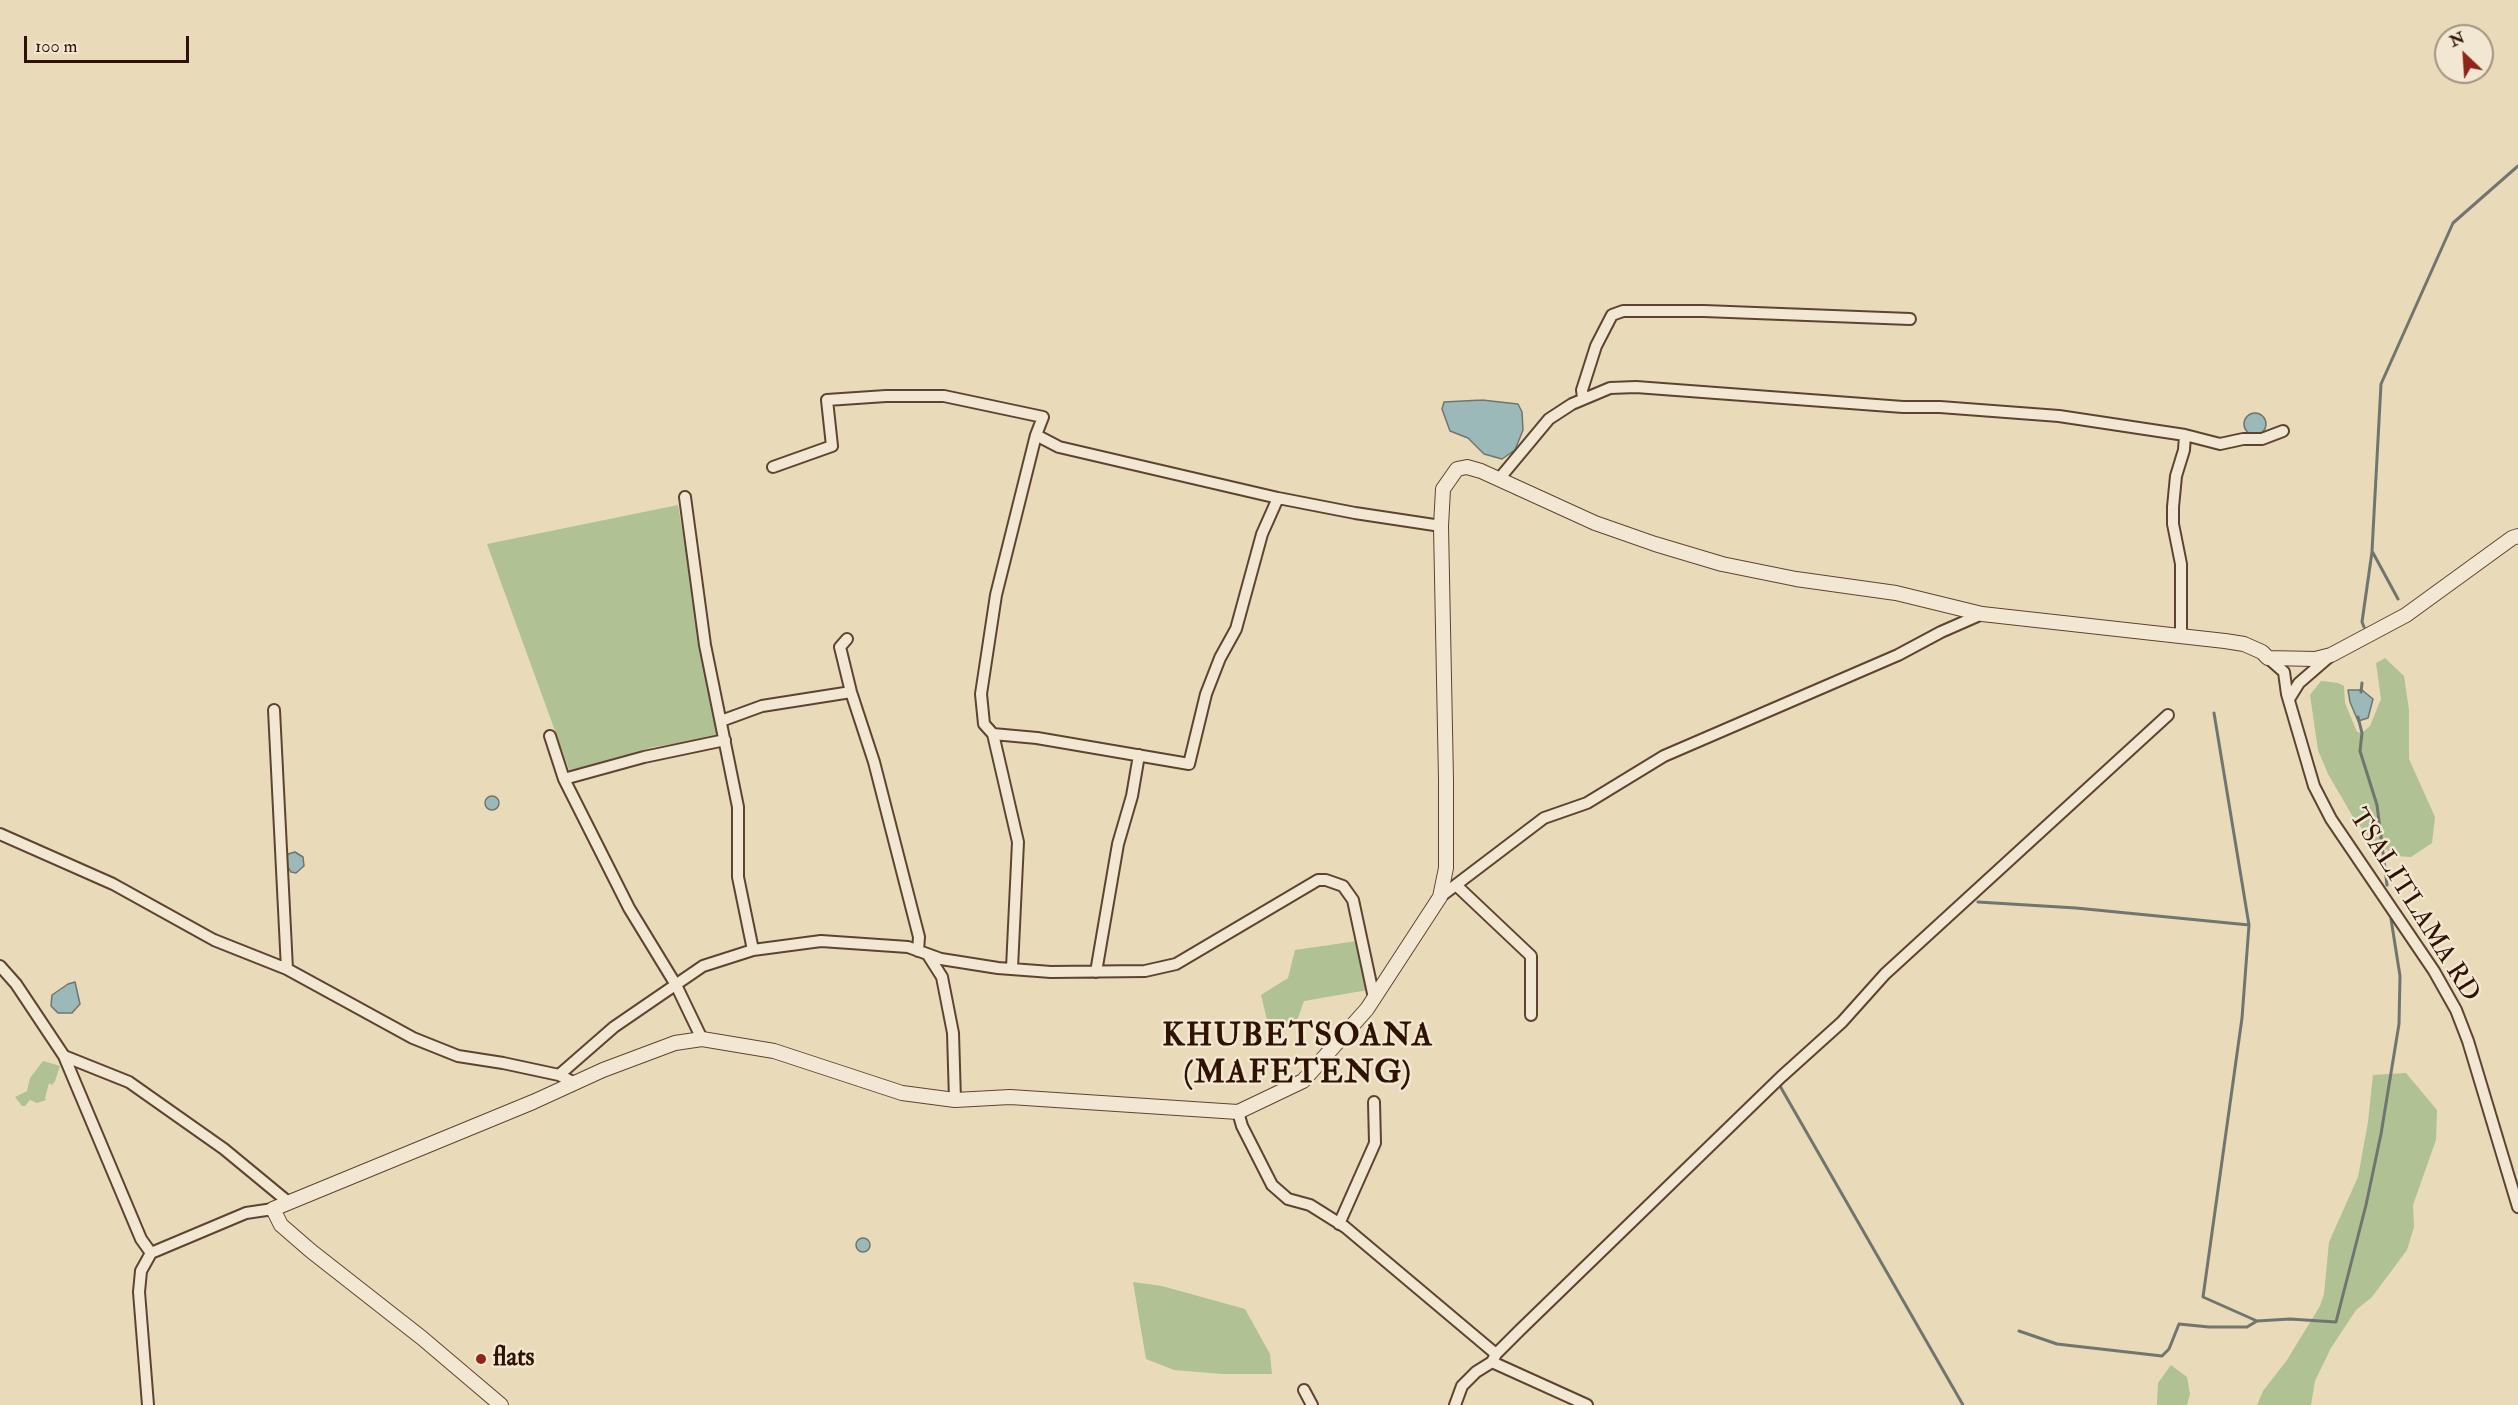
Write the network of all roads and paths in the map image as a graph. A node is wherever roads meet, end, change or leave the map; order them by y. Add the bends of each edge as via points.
1 (1910, 319) dead end
2 (1583, 398) junction
3 (2283, 431) dead end
4 (1036, 435) junction
5 (2185, 435) junction
6 (773, 467) dead end
7 (1498, 479) junction
8 (685, 497) dead end
9 (1278, 498) junction
10 (1441, 526) junction
11 (2518, 536) edge
12 (1982, 614) junction
13 (2181, 635) junction
14 (847, 639) dead end
15 (2331, 655) junction
16 (2290, 667) junction
17 (2303, 680) junction
18 (851, 692) junction
19 (2289, 699) junction
20 (274, 710) dead end
21 (2168, 715) dead end
22 (721, 721) junction
23 (993, 734) junction
24 (550, 736) dead end
25 (725, 740) junction
26 (1138, 755) junction
27 (564, 779) junction
28 (0, 834) edge
29 (1457, 886) junction
30 (1440, 897) junction
31 (753, 950) junction
32 (923, 953) junction
33 (0, 966) edge
34 (1012, 968) junction
35 (287, 969) junction
36 (1096, 972) junction
37 (676, 984) junction
38 (1374, 998) junction
39 (1531, 1015) dead end
40 (702, 1038) junction
41 (64, 1056) junction
42 (559, 1075) junction
43 (574, 1083) junction
44 (955, 1100) junction
45 (1374, 1102) dead end
46 (1238, 1112) junction
47 (287, 1201) junction
48 (2518, 1207) edge
49 (273, 1209) junction
50 (1339, 1224) junction
51 (151, 1253) junction
52 (1494, 1358) junction
53 (1304, 1390) dead end
54 (148, 1405) edge
55 (501, 1405) edge
56 (1312, 1405) edge
57 (1455, 1405) edge
58 (1587, 1405) edge

1 - 2 street via 1623,311 1612,315 1596,346
2 - 5 street via 1610,388 1636,387 2059,416
2 - 7 street via 1549,419
3 - 5 street via 2262,439 2220,444
4 - 6 street via 1043,417 944,396 827,400 832,446
4 - 9 street via 1059,447
4 - 23 street via 996,595 981,694 984,724
5 - 13 street via 2173,507 2181,564
7 - 10 street via 1467,467 1457,469 1443,489
7 - 12 street via 1595,523 1722,564 1896,593
8 - 22 street via 705,645
9 - 10 street
9 - 26 street via 1262,534 1236,629 1206,694 1189,764
10 - 30 street via 1446,868
11 - 15 street via 2406,615
12 - 13 street
12 - 29 street via 1898,655 1664,756 1587,803 1544,818
13 - 16 street via 2244,644
14 - 18 street via 840,647
15 - 16 street
15 - 17 street
16 - 17 street via 2292,682
16 - 17 street via 2309,670
16 - 19 street, TSALITLAMA RD
17 - 19 street
18 - 22 street via 762,706
18 - 32 street via 874,762
19 - 48 street, TSALITLAMA RD via 2314,786 2331,819 2422,952 2456,1010
20 - 35 street
21 - 52 street via 1885,974 1842,1022 1780,1077
22 - 25 street
23 - 26 street
23 - 34 street via 1018,842
24 - 27 street
25 - 27 street
25 - 31 street via 738,807 738,877
26 - 36 street
27 - 37 street via 629,908
28 - 35 street via 113,884 214,940
29 - 30 street
29 - 39 street via 1531,956
30 - 38 street
31 - 32 street via 820,940 908,947
31 - 37 street via 703,966
32 - 34 street via 998,969
32 - 44 street via 942,977 953,1033
33 - 41 street
34 - 36 street
35 - 42 street via 413,1038 458,1056
36 - 38 street via 1145,971 1176,964 1307,885 1326,880 1343,886 1353,900
37 - 40 street
37 - 42 street via 614,1027
38 - 46 street via 1303,1081
40 - 43 street via 675,1043
40 - 44 street via 774,1051 902,1093
41 - 47 street via 129,1082 224,1149
41 - 51 street via 141,1239
42 - 43 street
43 - 47 street
44 - 46 street via 1010,1097
45 - 50 street via 1376,1143
46 - 50 street via 1272,1185 1288,1198 1310,1205
47 - 49 street
49 - 51 street via 246,1213
49 - 55 street via 281,1225 311,1251
50 - 52 street
51 - 54 street via 141,1271 139,1292
52 - 57 street via 1462,1386
52 - 58 street
53 - 56 street

